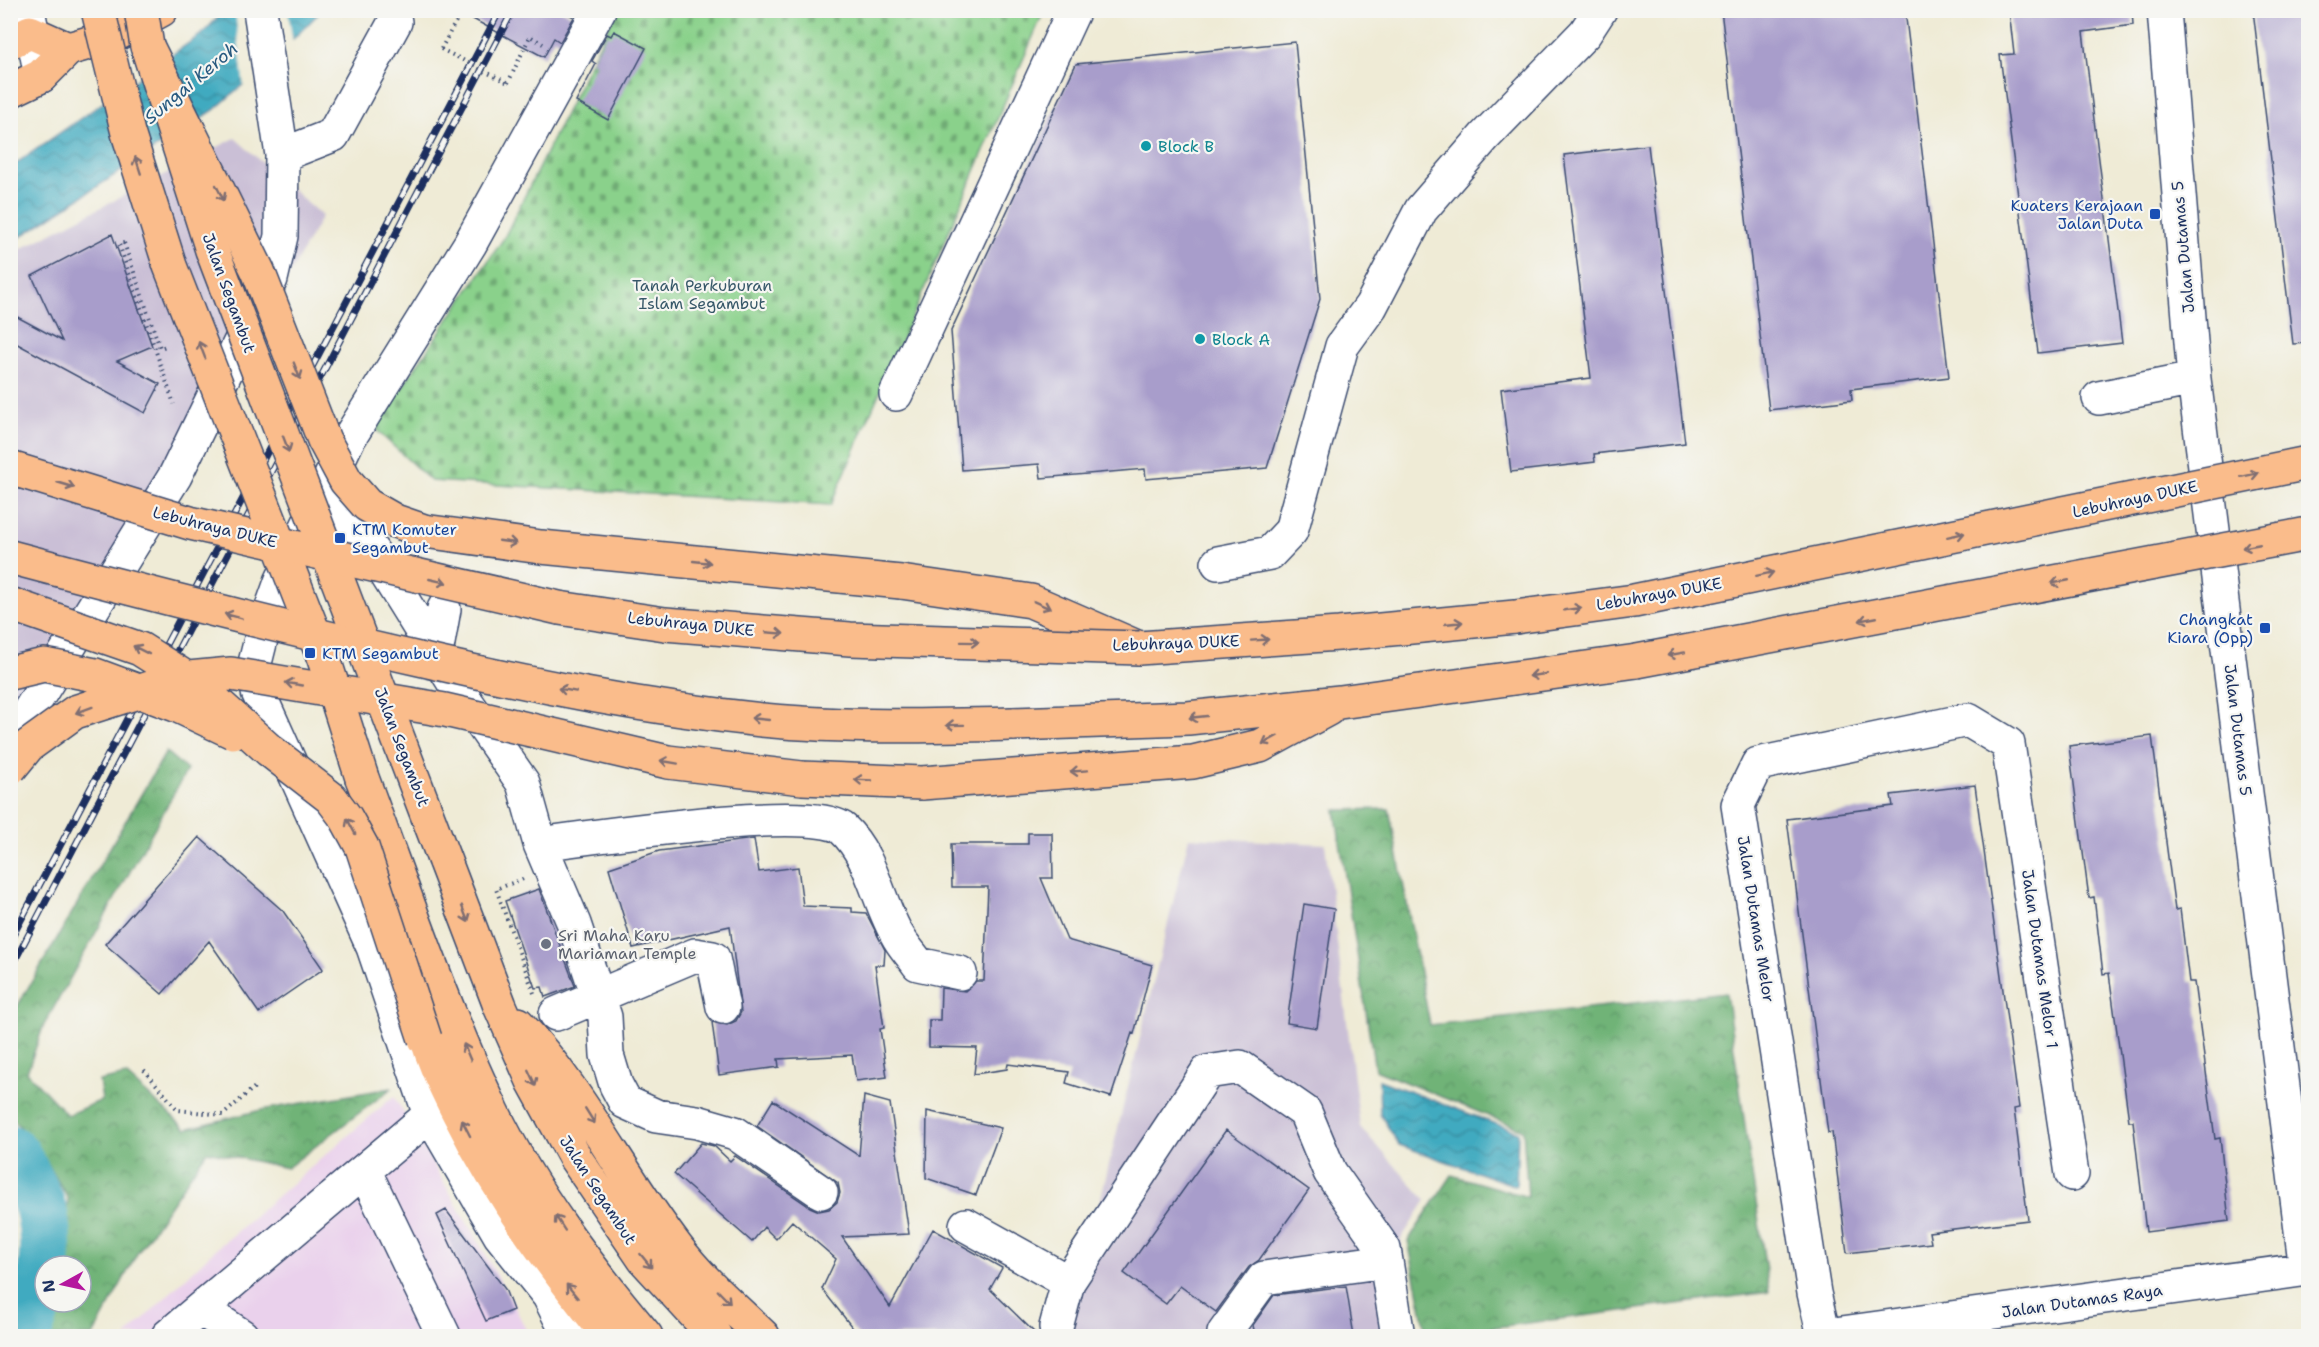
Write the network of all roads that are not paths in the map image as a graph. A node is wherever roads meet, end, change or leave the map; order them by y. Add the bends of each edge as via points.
1 (98, 10) edge
2 (141, 10) edge
3 (161, 10) edge
4 (260, 10) edge
5 (599, 10) edge
6 (1074, 10) edge
7 (1600, 10) edge
8 (2164, 10) edge
9 (395, 22) dead end
10 (23, 28) edge
11 (147, 46) junction
12 (68, 49) junction
13 (41, 76) junction
14 (10, 91) edge
15 (282, 155) junction
16 (2194, 379) junction
17 (896, 394) dead end
18 (2099, 398) dead end
19 (2308, 463) edge
20 (10, 468) edge
21 (325, 490) junction
22 (2308, 534) edge
23 (10, 557) edge
24 (1218, 563) dead end
25 (10, 604) edge
26 (444, 609) dead end
27 (1138, 648) junction
28 (436, 654) junction
29 (10, 673) edge
30 (1340, 702) junction
31 (10, 742) edge
32 (2008, 744) joint
33 (269, 750) junction
34 (10, 768) edge
35 (362, 778) junction
36 (545, 857) junction
37 (960, 973) dead end
38 (598, 996) junction
39 (500, 1006) junction
40 (723, 1007) dead end
41 (556, 1014) road end
42 (425, 1039) junction
43 (430, 1115) junction
44 (365, 1172) junction
45 (2072, 1174) dead end
46 (821, 1192) dead end
47 (966, 1225) dead end
48 (1386, 1261) junction
49 (2307, 1270) edge
50 (1068, 1282) junction
51 (201, 1309) junction
52 (1224, 1333) dead end
53 (174, 1335) edge
54 (242, 1336) edge
55 (444, 1336) edge
56 (569, 1336) edge
57 (609, 1336) edge
58 (646, 1336) edge
59 (715, 1336) edge
60 (763, 1336) edge
61 (1057, 1336) edge
62 (1398, 1336) edge
63 (1822, 1336) edge

35 -> 1 main road, bridge via 324,659 171,266 128,133
2 - 11 main road, Jalan Segambut, bridge
3 - 12 main road via 113,36
4 - 15 street
5 - 21 street via 470,244 348,440
6 - 17 street
7 - 24 street via 1585,33 1485,136 1421,210 1371,306 1342,346 1292,531 1270,553
8 - 16 street, Jalan Dutamas 5
9 - 15 street via 333,135
10 - 12 main road
10 - 13 street
11 -> 27 main road, bridge via 258,271 324,440 346,481 367,505 424,531 902,582 1031,601
11 -> 39 main road, Jalan Segambut, bridge via 212,250
12 - 13 main road
13 - 14 main road
15 - 31 street via 281,236 271,279 175,476
16 - 18 street
16 - 49 street, Jalan Dutamas 5
27 -> 19 main road, Lebuhraya DUKE, bridge via 1351,633 1634,601
20 -> 27 main road, Lebuhraya DUKE, bridge via 190,523 559,608 665,624 850,639
21 - 28 street via 372,551
21 - 43 street via 281,582 262,635 255,663 258,692 373,947
22 -> 30 main road, bridge via 1637,661
30 -> 23 main road, bridge via 1188,718 1013,724 887,727 762,720 527,683 259,623
33 -> 25 main road, bridge via 197,685 140,649
26 - 28 street
28 - 36 street via 523,783
29 - 33 main road, bridge via 44,665 95,675 176,705
30 -> 34 main road, bridge via 1260,746 1193,762 922,783 802,778 668,762 445,710 231,674 204,675 178,679 75,712 28,746
32 - 45 street, Jalan Dutamas Melor 1
32 - 63 street, Jalan Dutamas Melor via 1968,720 1758,764 1738,805
42 -> 33 main road, bridge via 362,847 331,798
35 - 42 main road, bridge via 391,877
58 -> 35 main road via 591,1270 493,1113 450,1012
36 - 37 street via 689,825 806,819 841,827 858,847 898,937 918,964
36 - 38 street via 574,924
38 - 40 street via 695,955 713,958
38 - 41 street
38 - 46 street via 605,1017 607,1055 625,1102 656,1116 735,1133
39 -> 59 main road, Jalan Segambut via 533,1081 576,1159 644,1259
39 -> 60 main road via 543,1051 585,1107 678,1250
57 -> 42 main road via 508,1203 449,1094
43 - 44 street
43 - 56 street via 500,1235 549,1296
44 - 51 street
44 - 55 street
47 - 50 street
48 - 50 street via 1384,1249 1330,1172 1305,1112 1240,1067 1207,1072
48 - 52 street via 1264,1278
48 - 62 street
49 - 63 street, Jalan Dutamas Raya
50 - 61 street
51 - 53 street
51 - 54 street

